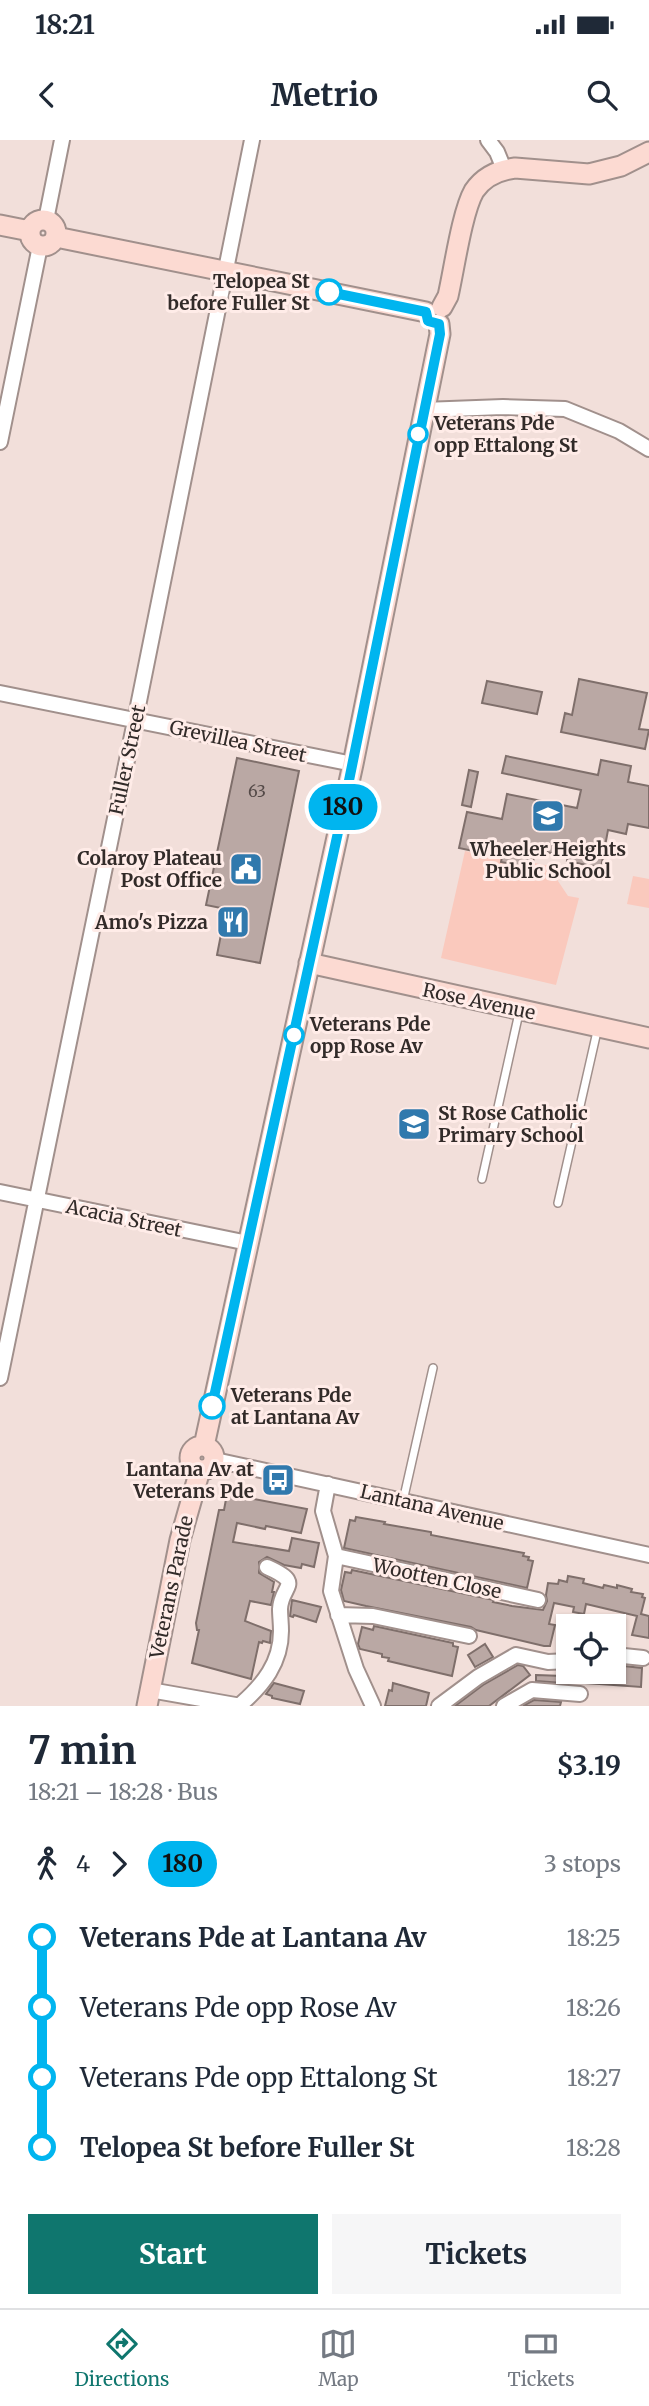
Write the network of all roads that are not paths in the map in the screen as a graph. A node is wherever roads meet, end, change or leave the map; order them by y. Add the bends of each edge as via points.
1 (62, 140) edge
2 (251, 140) edge
3 (488, 140) edge
4 (649, 152) edge
5 (504, 169) junction
6 (0, 225) edge
7 (43, 234) junction
8 (226, 270) junction
9 (436, 314) junction
10 (423, 410) junction
11 (0, 442) edge
12 (649, 449) edge
13 (0, 693) edge
14 (135, 721) junction
15 (352, 764) junction
16 (310, 963) junction
17 (519, 1010) junction
18 (598, 1027) junction
19 (649, 1038) edge
20 (482, 1179) dead end
21 (0, 1192) edge
22 (37, 1200) junction
23 (558, 1203) dead end
24 (248, 1243) junction
25 (433, 1368) dead end
26 (0, 1378) edge
27 (206, 1459) junction
28 (327, 1484) junction
29 (403, 1501) junction
30 (649, 1555) edge
31 (336, 1556) junction
32 (267, 1567) dead end
33 (538, 1601) dead end
34 (338, 1615) junction
35 (468, 1636) dead end
36 (626, 1656) edge
37 (643, 1658) dead end
38 (556, 1662) edge
39 (580, 1694) dead end
40 (148, 1698) edge
41 (240, 1706) edge
42 (373, 1706) edge
43 (439, 1706) edge
44 (504, 1706) edge

1 - 7 street
2 - 8 street, Fuller Street
3 - 5 street
4 - 5 street via 621,166 589,174
5 - 9 street, Veterans Parade via 487,177 474,191 448,296
6 - 7 street
7 - 8 street
7 - 11 street
8 - 9 street
8 - 14 street, Fuller Street
9 - 10 street, Veterans Parade via 440,334
10 - 12 street via 565,409
10 - 15 street, Veterans Parade
13 - 14 street, Grevillea Street
14 - 15 street, Grevillea Street
14 - 22 street, Fuller Street
15 - 16 street, Veterans Parade
16 - 17 street, Rose Avenue
16 - 24 street, Veterans Parade
17 - 18 street, Rose Avenue
17 - 20 lane
18 - 19 street, Rose Avenue
18 - 23 lane
21 - 22 street, Acacia Street
22 - 24 street, Acacia Street
22 - 26 street, Fuller Street
24 - 27 street, Veterans Parade
25 - 29 lane
27 - 28 street, Lantana Avenue
27 - 40 street, Veterans Parade via 180,1540
28 - 29 street, Lantana Avenue
28 - 31 street via 323,1511
29 - 30 street, Lantana Avenue
31 - 33 street, Wootten Close
31 - 34 street via 331,1591
32 - 41 street via 288,1582 280,1606 280,1647 261,1687
34 - 35 street via 373,1616
34 - 42 street
36 - 37 street
38 - 43 street via 516,1655
39 - 44 street via 532,1690
40 - 41 street

